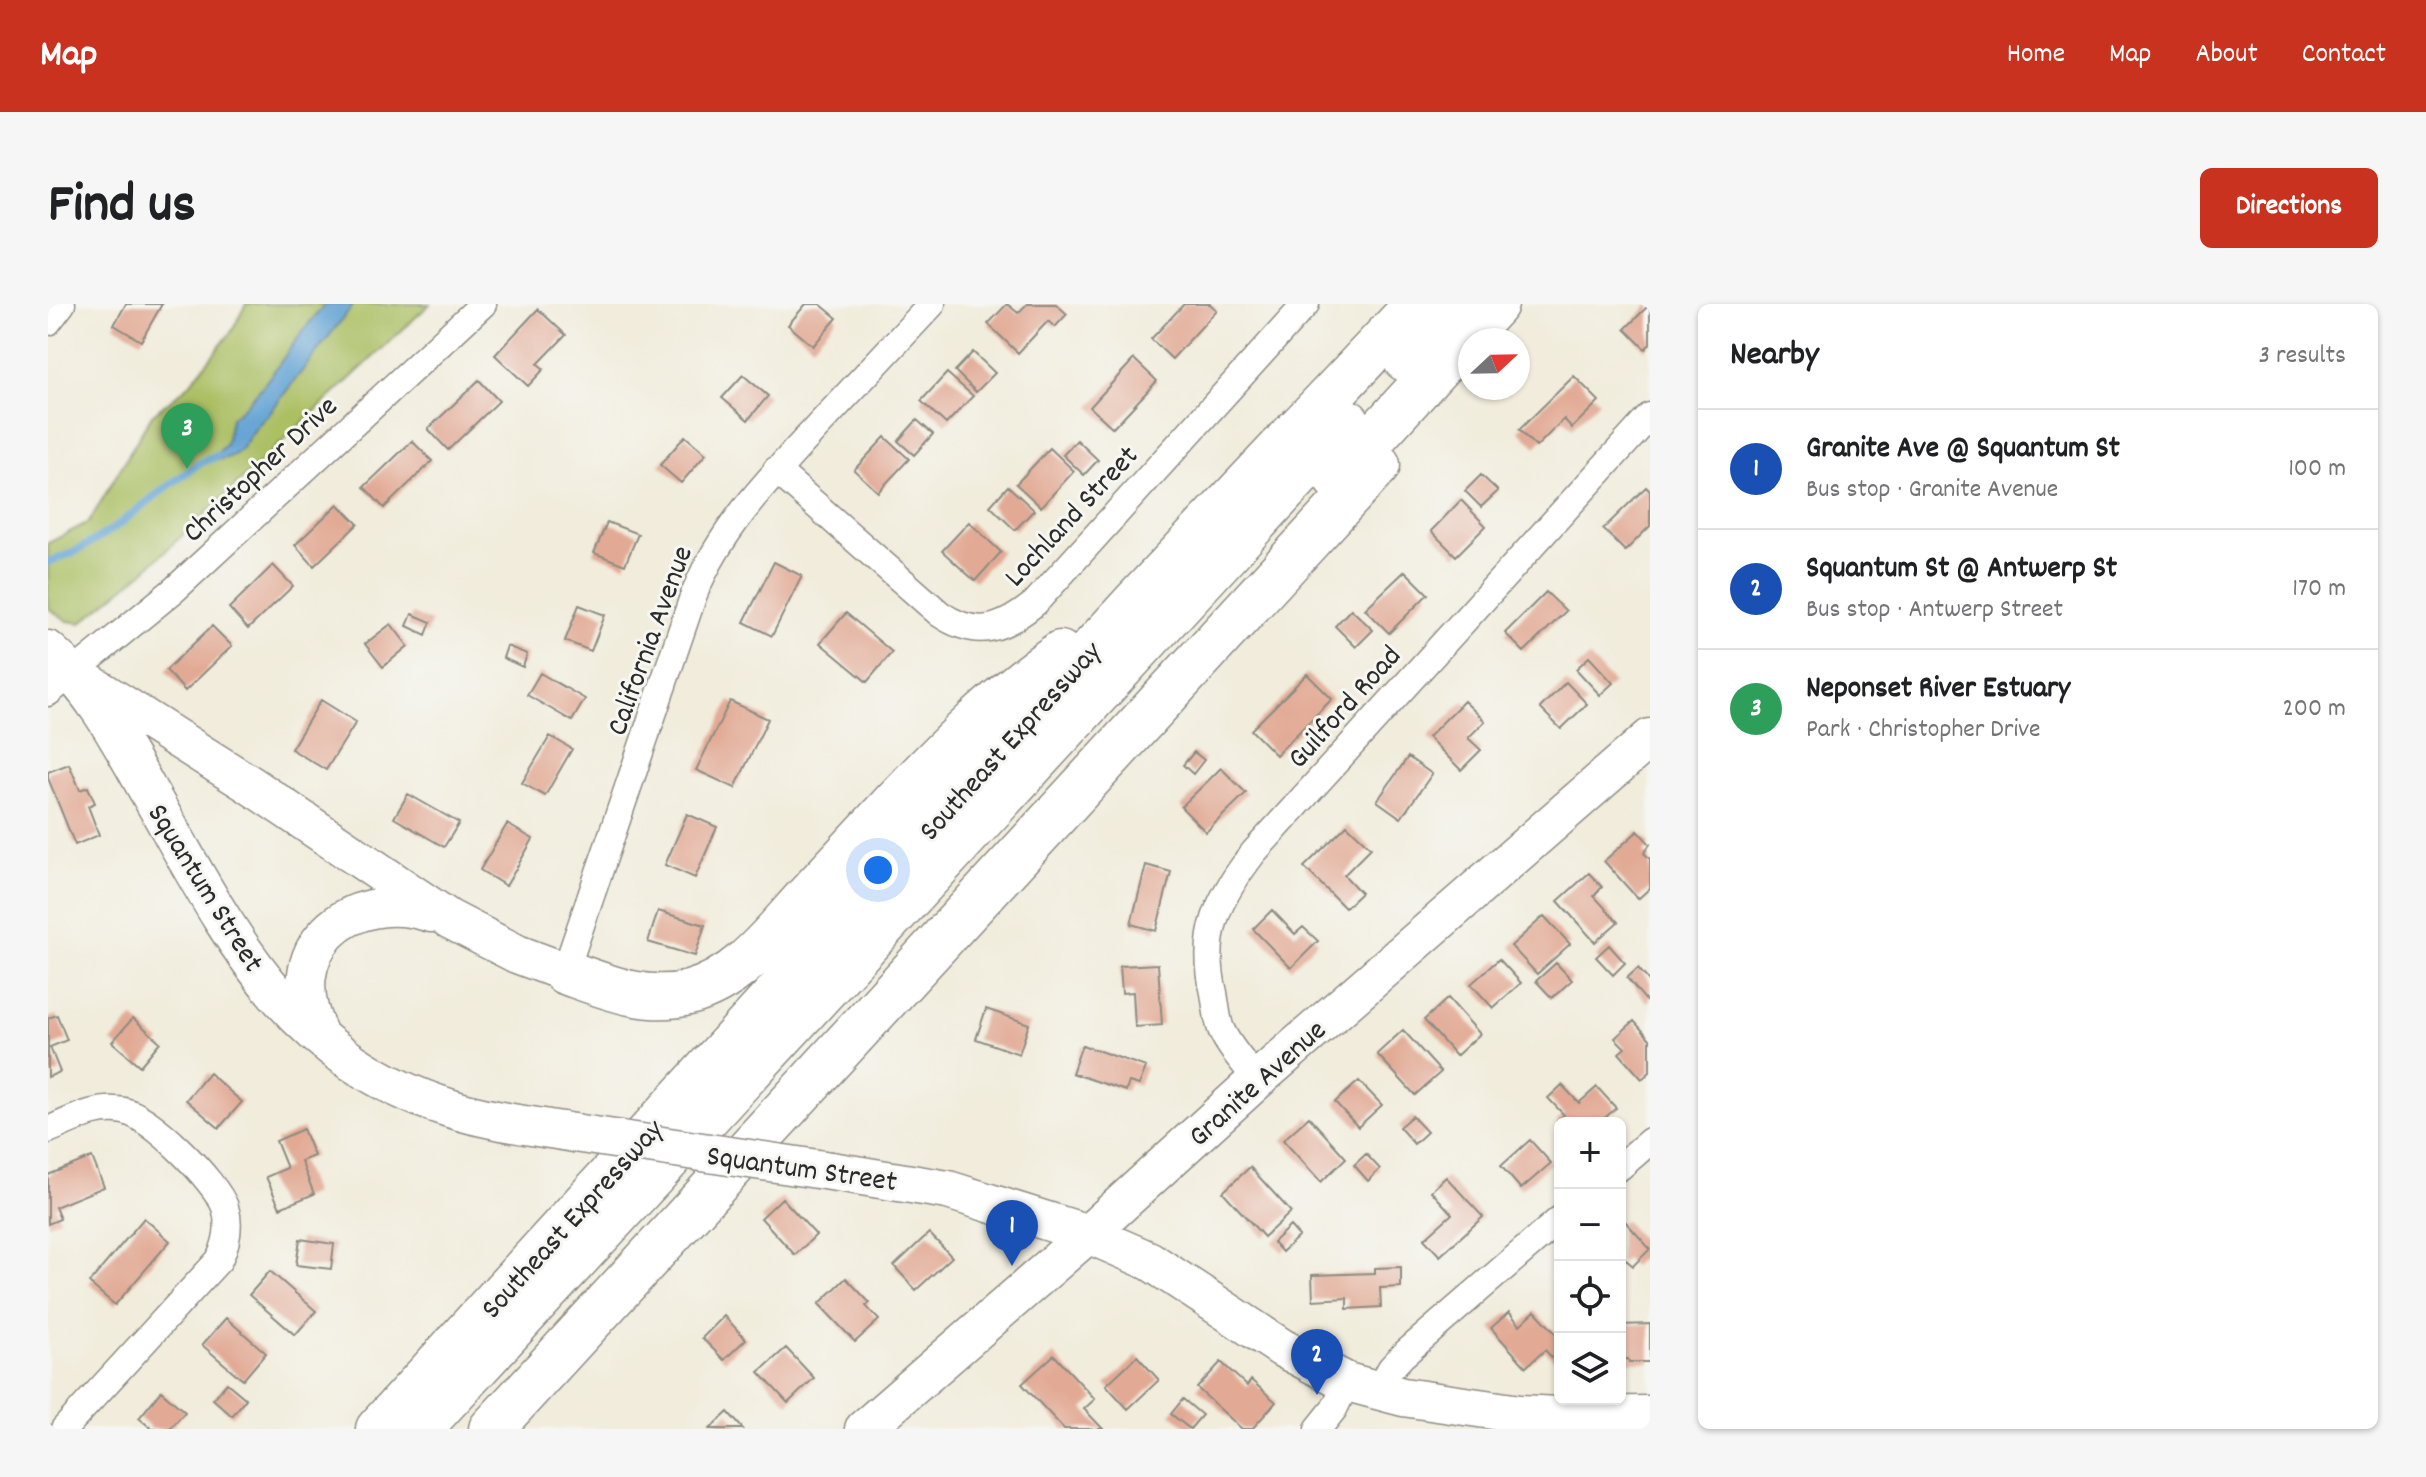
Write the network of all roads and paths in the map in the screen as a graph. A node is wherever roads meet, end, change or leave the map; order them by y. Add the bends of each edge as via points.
1 (483, 304) edge
2 (1306, 304) edge
3 (1417, 304) edge
4 (1456, 304) edge
5 (1496, 304) edge
6 (1526, 304) edge
7 (925, 306) edge
8 (1504, 328) edge
9 (1458, 378) edge
10 (1650, 416) edge
11 (776, 470) junction
12 (1135, 602) junction
13 (56, 672) edge
14 (1650, 738) edge
15 (449, 919) junction
16 (565, 972) junction
17 (321, 1038) junction
18 (1257, 1080) junction
19 (48, 1130) edge
20 (1650, 1141) edge
21 (1626, 1162) edge
22 (1554, 1224) edge
23 (1088, 1234) junction
24 (1362, 1386) junction
25 (1650, 1415) edge
26 (64, 1429) edge
27 (378, 1429) edge
28 (420, 1429) edge
29 (461, 1429) edge
30 (491, 1429) edge
31 (864, 1429) edge
32 (1318, 1429) edge

1 - 13 street, Christopher Drive via 174,590
2 - 11 street, Lochland Street via 1035,603 988,629 971,630 940,614
3 - 12 highway, Southeast Expressway
4 - 28 highway
5 - 29 highway
6 - 8 highway
7 - 11 street, California Avenue
9 - 30 highway
10 - 18 street, Guilford Road via 1254,852 1227,889 1212,923 1210,978 1221,1028
11 - 16 street, California Avenue via 729,528 703,572
12 - 16 highway via 1030,674 925,771 728,976 692,993 651,997
12 - 27 highway, Southeast Expressway
13 - 15 main road via 259,790
13 - 17 main road, Squantum Street via 113,729 240,949
14 - 18 main road, Granite Avenue
15 - 16 main road
15 - 17 main road via 388,905 363,909 335,926 316,949 306,977 309,1010
17 - 23 main road, Squantum Street, bridge via 355,1065 427,1100 473,1115 948,1190
18 - 23 main road, Granite Avenue
19 - 26 street via 98,1111 139,1116 208,1180 224,1207 228,1234 219,1260
20 - 21 street
22 - 24 street via 1391,1368
23 - 24 main road, Squantum Street via 1150,1261 1282,1348
23 - 31 main road, Granite Avenue
24 - 25 main road, Squantum Street via 1520,1414
24 - 32 street

